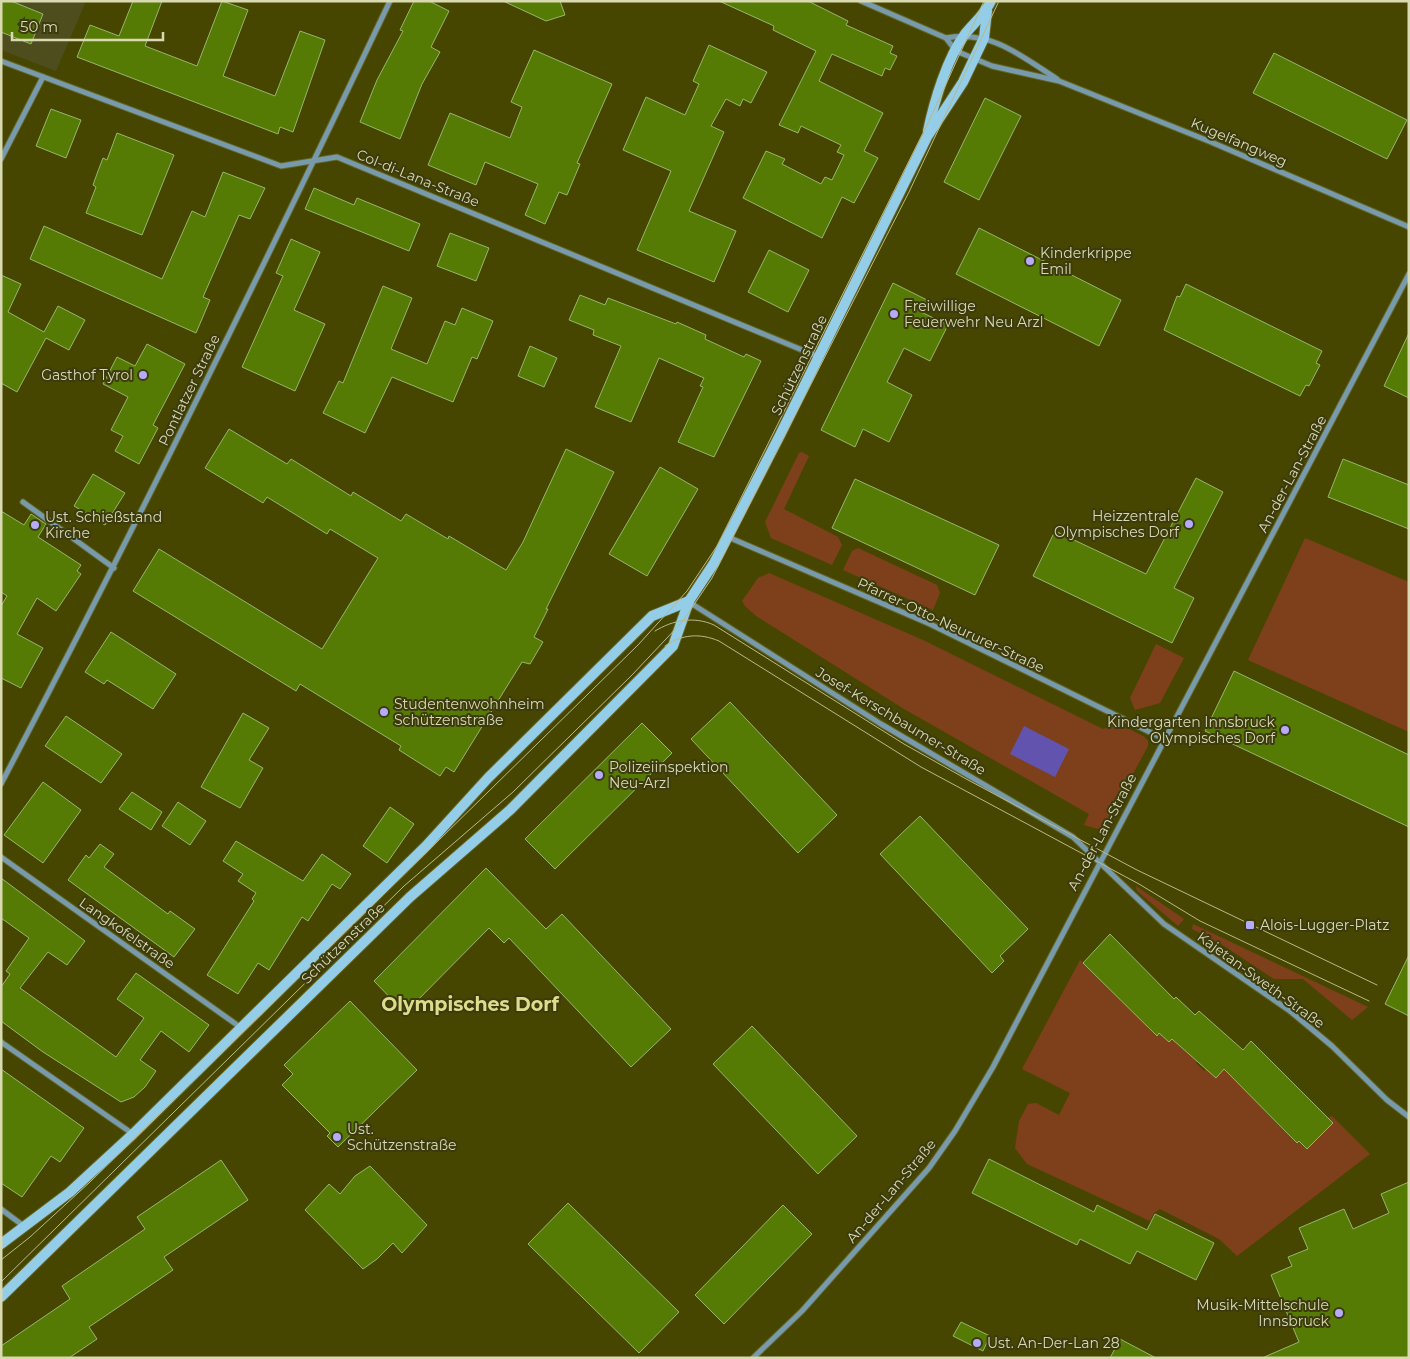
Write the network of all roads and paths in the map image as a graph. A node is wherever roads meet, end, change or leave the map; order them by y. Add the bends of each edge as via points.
1 (390, 1) edge
2 (861, 1) edge
3 (989, 6) edge
4 (964, 35) junction
5 (946, 38) junction
6 (984, 38) junction
7 (956, 51) junction
8 (974, 58) junction
9 (1, 61) edge
10 (43, 76) junction
11 (1059, 81) junction
12 (926, 137) junction
13 (1, 159) edge
14 (314, 162) junction
15 (1409, 227) edge
16 (1409, 274) edge
17 (819, 357) junction
18 (23, 502) dead end
19 (728, 536) junction
20 (114, 568) junction
21 (689, 601) junction
22 (1164, 739) junction
23 (1, 784) edge
24 (1, 857) edge
25 (1100, 861) junction
26 (240, 1027) junction
27 (1, 1042) edge
28 (1409, 1117) edge
29 (133, 1134) junction
30 (1, 1209) edge
31 (25, 1227) junction
32 (1, 1244) edge
33 (1, 1297) edge
34 (753, 1358) edge

1 - 14 street, Pontlatzer Straße
2 - 5 street
3 - 4 street, Schützenstraße
3 - 6 street
4 - 5 street, Kugelfangweg
4 - 6 street, Kugelfangweg
4 - 7 street, Schützenstraße
5 - 7 street
6 - 8 street, Schützenstraße
6 - 11 street, Kugelfangweg via 1004,45
7 - 8 street, Kugelfangweg
7 - 12 street, Schützenstraße via 946,71
8 - 11 street, Kugelfangweg via 992,66
8 - 12 street, Schützenstraße
9 - 10 street, Col-di-Lana-Straße
10 - 13 street
10 - 14 street, Col-di-Lana-Straße via 281,166
11 - 15 street, Kugelfangweg
12 - 17 street, Schützenstraße
14 - 17 street, Col-di-Lana-Straße via 337,157
14 - 20 street, Pontlatzer Straße
16 - 22 street, An-der-Lan-Straße
17 - 19 street, Schützenstraße
18 - 20 street
19 - 21 street, Schützenstraße
19 - 22 street, Pfarrer-Otto-Neururer-Straße via 930,624
20 - 23 street, Pontlatzer Straße
21 - 25 street, Josef-Kerschbaumer-Straße via 882,724 1073,837
21 - 26 street, Schützenstraße via 652,616 488,778 426,846
21 - 33 street, Schützenstraße via 673,646 653,668 510,810 410,897
22 - 25 street, An-der-Lan-Straße
24 - 26 street, Langkofelstraße
25 - 28 street, Kajetan-Sweth-Straße via 1164,924 1290,1011
25 - 34 street, An-der-Lan-Straße via 992,1067 929,1168 802,1311
26 - 29 street, Schützenstraße
27 - 29 street
29 - 31 street, Schützenstraße
30 - 31 street
31 - 32 street, Schützenstraße

